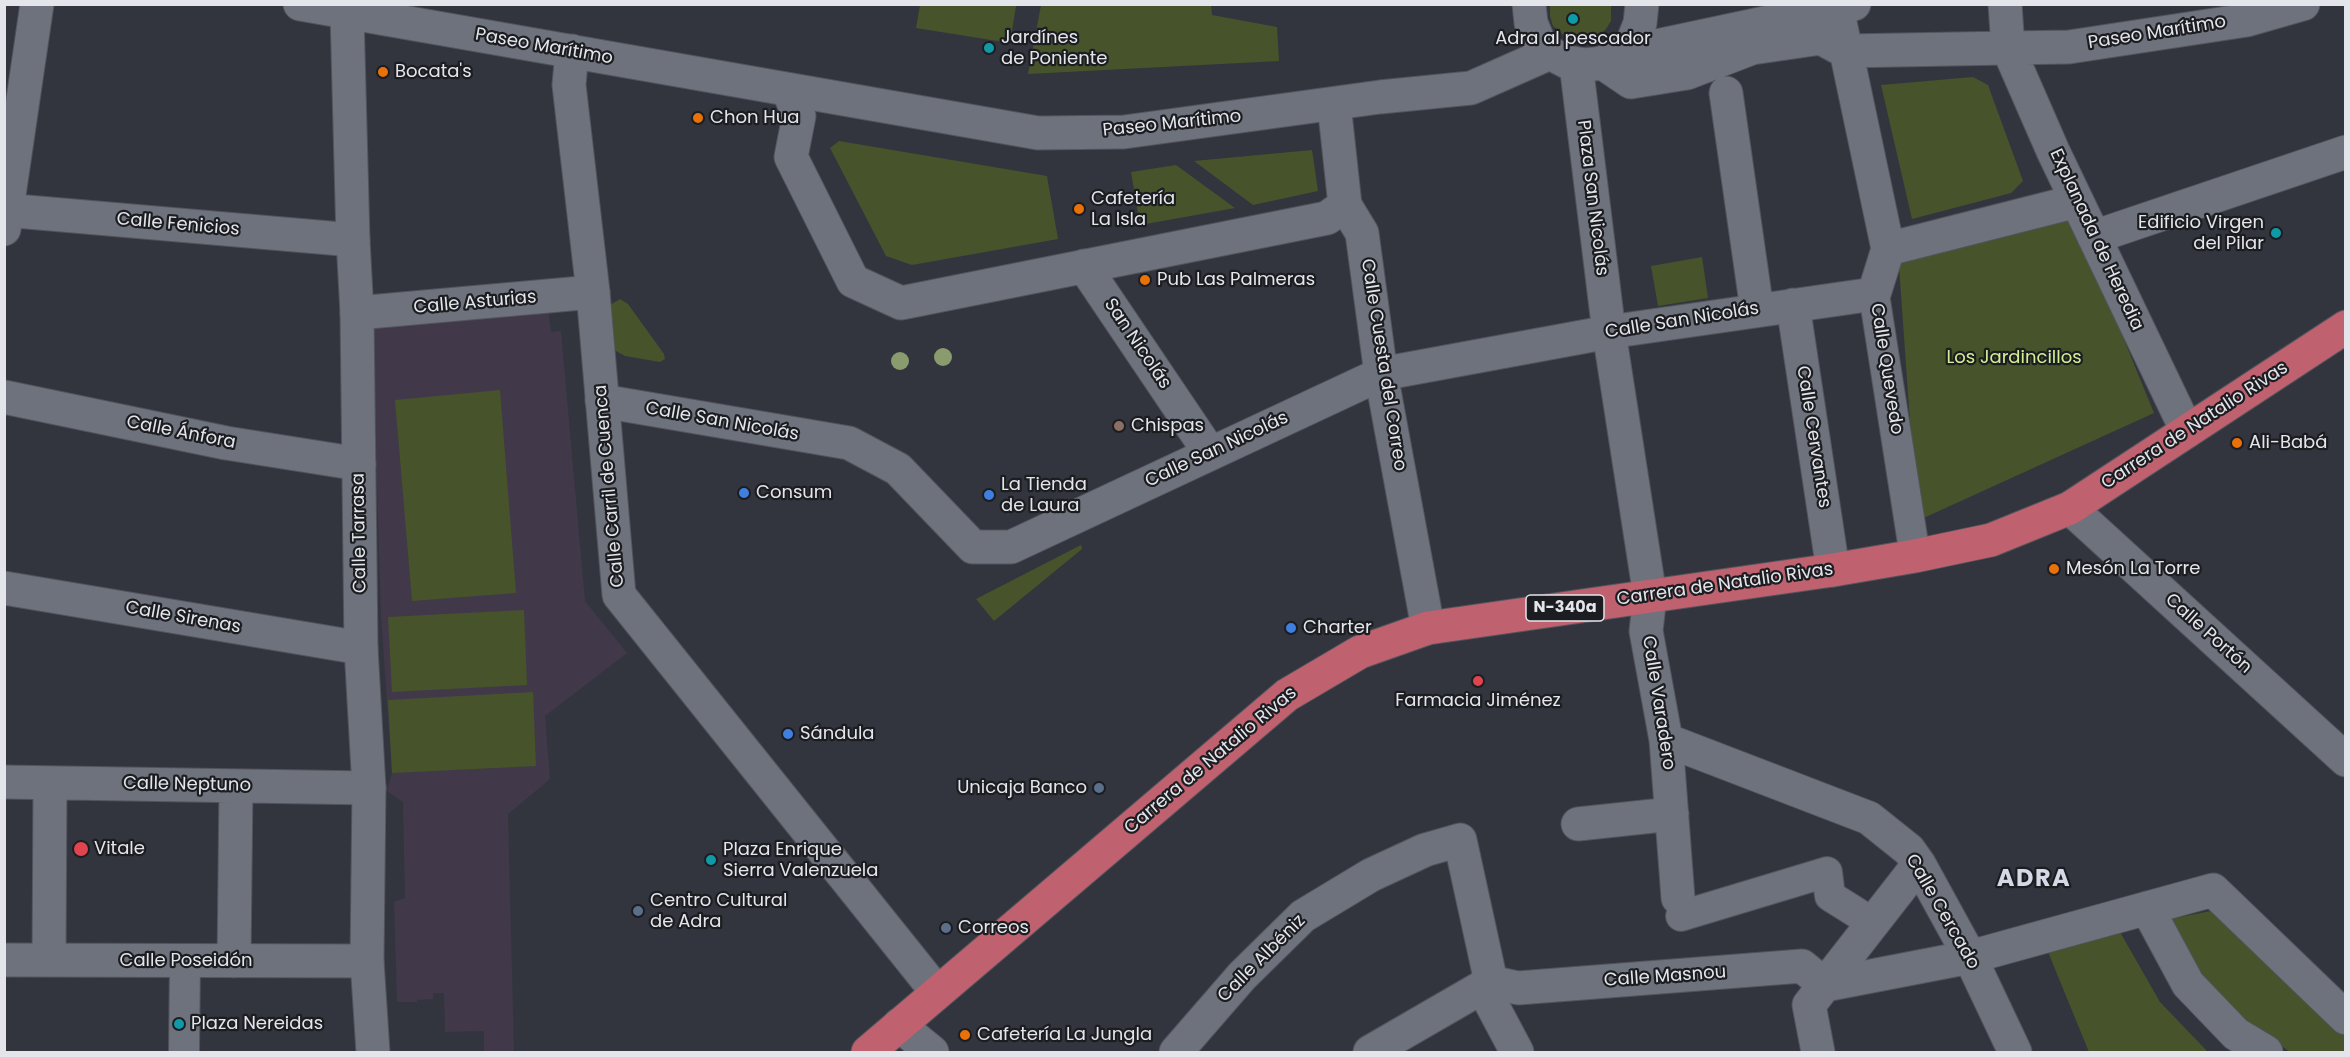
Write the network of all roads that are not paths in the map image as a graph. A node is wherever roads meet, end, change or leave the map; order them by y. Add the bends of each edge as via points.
1 (37, 4) edge
2 (300, 4) edge
3 (1529, 4) edge
4 (1642, 4) edge
5 (2005, 4) edge
6 (2303, 4) edge
7 (1846, 6) edge
8 (347, 13) junction
9 (2008, 48) junction
10 (572, 51) junction
11 (1845, 51) junction
12 (1587, 58) junction
13 (788, 90) junction
14 (1726, 93) dead end
15 (1334, 104) junction
16 (2346, 152) edge
17 (2077, 201) junction
18 (1345, 205) junction
19 (5, 216) edge
20 (2094, 237) junction
21 (353, 240) junction
22 (1888, 249) junction
23 (1084, 266) junction
24 (593, 292) junction
25 (1874, 294) junction
26 (1793, 305) junction
27 (1756, 310) junction
28 (357, 314) junction
29 (2346, 327) edge
30 (1609, 332) junction
31 (1381, 374) junction
32 (4, 397) edge
33 (602, 401) junction
34 (2187, 431) junction
35 (1210, 453) junction
36 (359, 464) junction
37 (2070, 508) junction
38 (1915, 556) junction
39 (1833, 570) junction
40 (4, 588) edge
41 (1650, 596) junction
42 (1428, 628) junction
43 (361, 648) junction
44 (1666, 740) junction
45 (2346, 760) edge
46 (4, 782) edge
47 (50, 783) junction
48 (236, 786) junction
49 (369, 788) junction
50 (1672, 814) junction
51 (1578, 824) dead end
52 (1919, 864) junction
53 (1679, 907) joint
54 (2147, 908) junction
55 (1872, 923) junction
56 (1970, 957) junction
57 (4, 960) edge
58 (49, 960) junction
59 (185, 961) junction
60 (234, 961) junction
61 (367, 961) junction
62 (1491, 982) junction
63 (937, 992) junction
64 (1817, 995) junction
65 (2346, 1018) edge
66 (899, 1025) junction
67 (184, 1053) edge
68 (373, 1053) edge
69 (868, 1053) edge
70 (932, 1053) edge
71 (1176, 1053) edge
72 (1370, 1053) edge
73 (1517, 1053) edge
74 (1818, 1053) edge
75 (2015, 1053) edge
76 (2266, 1053) edge

1 - 19 street
2 - 8 street, Paseo Marítimo
3 - 12 street via 1538,40
4 - 12 street via 1640,23 1632,41
5 - 9 street
6 - 9 street, Paseo Marítimo via 2247,20 2069,47
7 - 11 street, Calle Quevedo
7 - 12 street, Paseo Marítimo
8 - 10 street, Paseo Marítimo
8 - 21 street, Calle Tarrasa
9 - 11 street, Paseo Marítimo
9 - 17 street, Explanada de Heredia
10 - 13 street, Paseo Marítimo
10 - 24 street, Calle Carril de Cuenca via 569,85
11 - 12 street via 1821,38 1752,48 1687,73 1631,82
11 - 22 street, Calle Quevedo
12 - 15 street, Paseo Marítimo via 1472,88
12 - 30 street, Plaza San Nicolás
13 - 15 street, Paseo Marítimo via 1038,133 1124,132
13 - 23 street via 799,116 791,157 853,281 901,303
14 - 27 street
15 - 18 street, Calle Cuesta del Correo
16 - 20 street
17 - 20 street, Explanada de Heredia
17 - 22 street
18 - 23 street via 1327,218
18 - 31 street, Calle Cuesta del Correo via 1362,233
19 - 21 street, Calle Fenicios
20 - 34 street, Explanada de Heredia
21 - 28 street, Calle Tarrasa
22 - 25 street, Calle Quevedo
23 - 35 street, San Nicolás
24 - 28 street, Calle Asturias
24 - 33 street, Calle Carril de Cuenca
25 - 26 street, Calle San Nicolás
25 - 38 street, Calle Quevedo
26 - 27 street, Calle San Nicolás
26 - 39 street, Calle Cervantes
27 - 30 street, Calle San Nicolás
28 - 36 street, Calle Tarrasa
29 - 34 highway, Carrera de Natalio Rivas / N-340a
30 - 31 street, Calle San Nicolás
30 - 41 street, Calle Varadero
31 - 35 street, Calle San Nicolás
31 - 42 street, Calle Cuesta del Correo
32 - 36 street, Calle Ánfora via 226,443
33 - 35 street, Calle San Nicolás via 849,443 898,469 973,547 1011,546
33 - 63 street, Calle Carril de Cuenca via 619,595
34 - 37 highway, Carrera de Natalio Rivas / N-340a
36 - 43 street, Calle Tarrasa
37 - 38 highway, Carrera de Natalio Rivas / N-340a via 1991,540
37 - 45 street, Calle Portón
38 - 39 highway, Carrera de Natalio Rivas / N-340a
39 - 41 highway, Carrera de Natalio Rivas / N-340a
40 - 43 street, Calle Sirenas
41 - 42 highway, Carrera de Natalio Rivas / N-340a
41 - 44 street, Calle Varadero via 1646,631
42 - 63 highway, Carrera de Natalio Rivas / N-340a via 1360,652 1287,695
43 - 49 street, Calle Tarrasa
44 - 50 street, Calle Varadero
44 - 52 street, Calle Cercado via 1869,818 1909,850
46 - 47 street, Calle Neptuno
47 - 48 street, Calle Neptuno
47 - 58 street
48 - 49 street, Calle Neptuno
48 - 60 street
49 - 61 street, Calle Tarrasa
50 - 51 street
50 - 53 street, Calle Varadero
52 - 55 street
52 - 56 street, Calle Cercado
53 - 55 street via 1827,872 1830,896
54 - 56 street
54 - 65 street via 2213,890
54 - 76 street via 2188,984 2236,1034
55 - 64 street
56 - 64 street
56 - 75 street, Calle Cercado
57 - 58 street, Calle Poseidón
58 - 59 street, Calle Poseidón
59 - 60 street, Calle Poseidón
59 - 67 street
60 - 61 street, Calle Poseidón
61 - 68 street, Calle Tarrasa
62 - 64 street, Calle Masnou via 1518,988 1802,966
62 - 71 street, Calle Albéniz via 1460,840 1425,850 1371,875 1303,916 1242,976
62 - 72 street
62 - 73 street via 1491,1003
63 - 66 highway, Carrera de Natalio Rivas / N-340a
64 - 74 street
66 - 69 highway, Carrera de Natalio Rivas / N-340a
66 - 70 street

